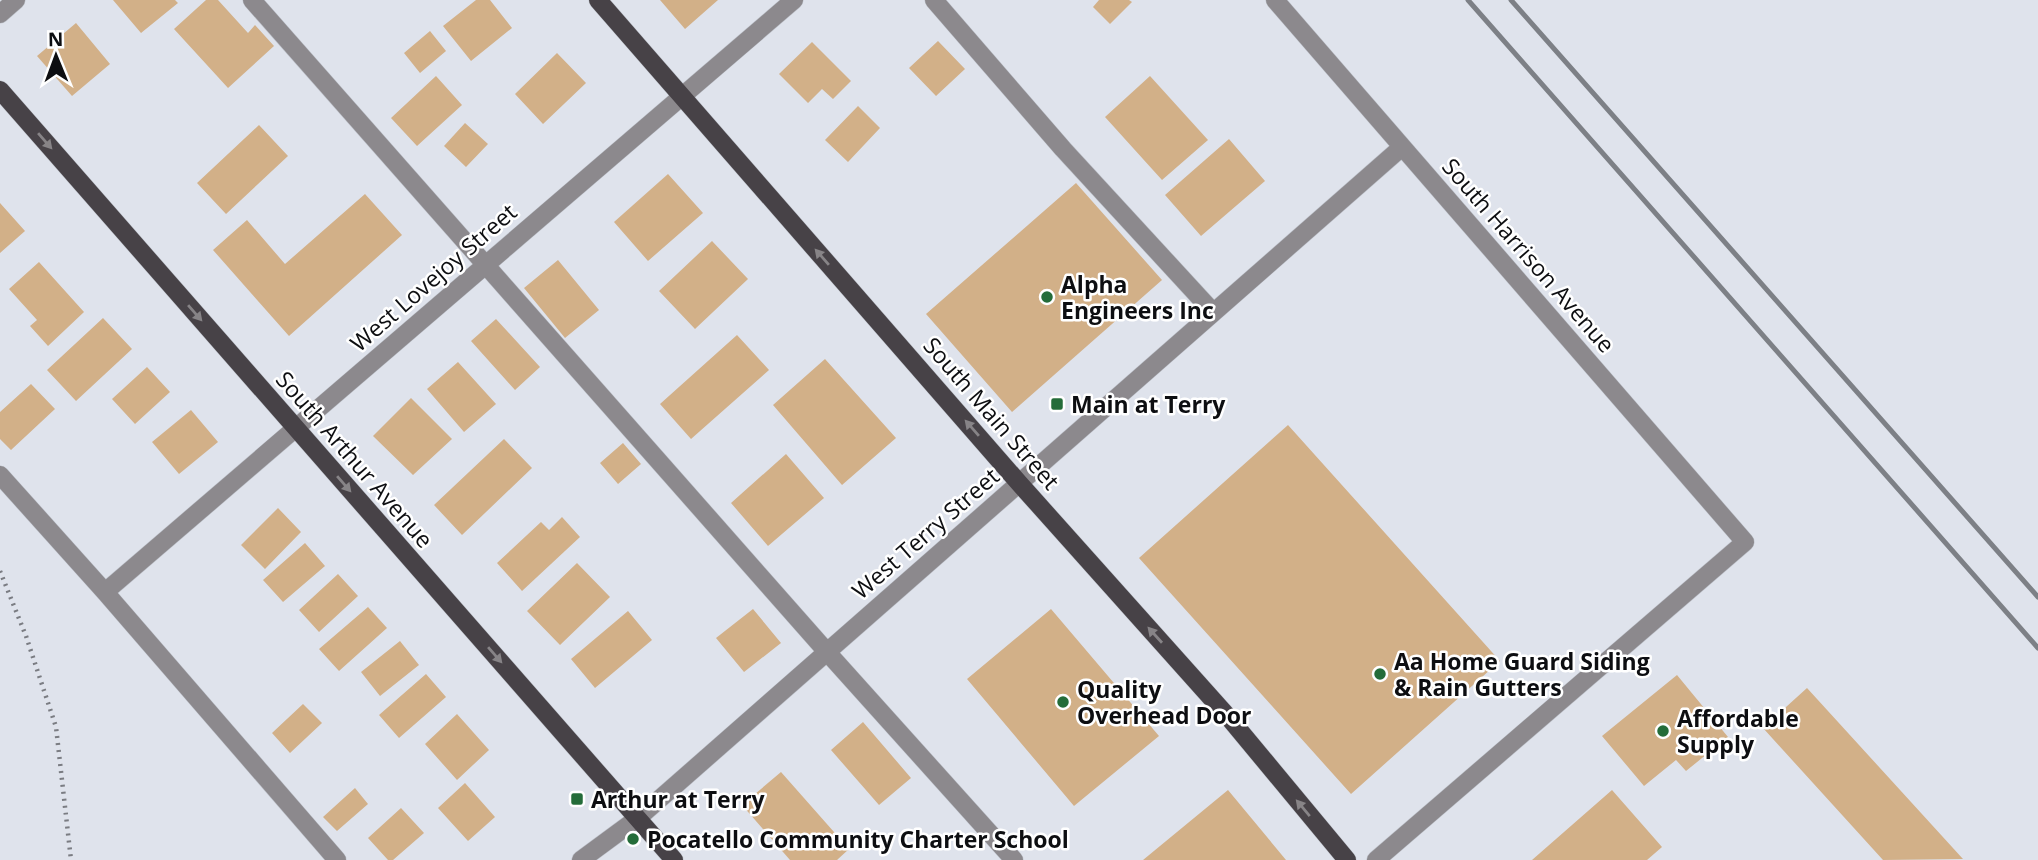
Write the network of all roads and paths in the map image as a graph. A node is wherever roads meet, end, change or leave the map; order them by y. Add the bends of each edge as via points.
1 (16, 0) edge
2 (252, 0) edge
3 (598, 0) edge
4 (794, 0) edge
5 (934, 0) edge
6 (1275, 0) edge
7 (0, 15) edge
8 (0, 90) edge
9 (683, 96) junction
10 (1402, 147) junction
11 (485, 264) junction
12 (1213, 312) junction
13 (295, 428) junction
14 (0, 475) edge
15 (1019, 483) junction
16 (0, 571) edge
17 (105, 592) junction
18 (827, 652) junction
19 (638, 818) junction
20 (71, 860) edge
21 (337, 860) edge
22 (581, 860) edge
23 (674, 860) edge
24 (1014, 860) edge
25 (1347, 860) edge
26 (1376, 860) edge

1 - 7 street
2 - 11 street
3 - 9 main road, South Main Street
4 - 9 street, West Lovejoy Street
5 - 12 street
6 - 10 street, South Harrison Avenue
8 -> 13 main road, South Arthur Avenue
9 - 11 street, West Lovejoy Street
15 -> 9 main road, South Main Street
10 - 12 street, West Terry Street
10 - 26 street, South Harrison Avenue via 1745,542
11 - 13 street, West Lovejoy Street
11 - 18 street
12 - 15 street, West Terry Street
13 - 17 street, West Lovejoy Street
13 -> 19 main road, South Arthur Avenue
14 - 17 street
15 - 18 street, West Terry Street
25 -> 15 main road, South Main Street via 1230,719
16 - 20 path via 56,727
17 - 21 street
18 - 19 street, West Terry Street
18 - 24 street
19 - 22 street, West Terry Street
19 - 23 main road, South Arthur Avenue

